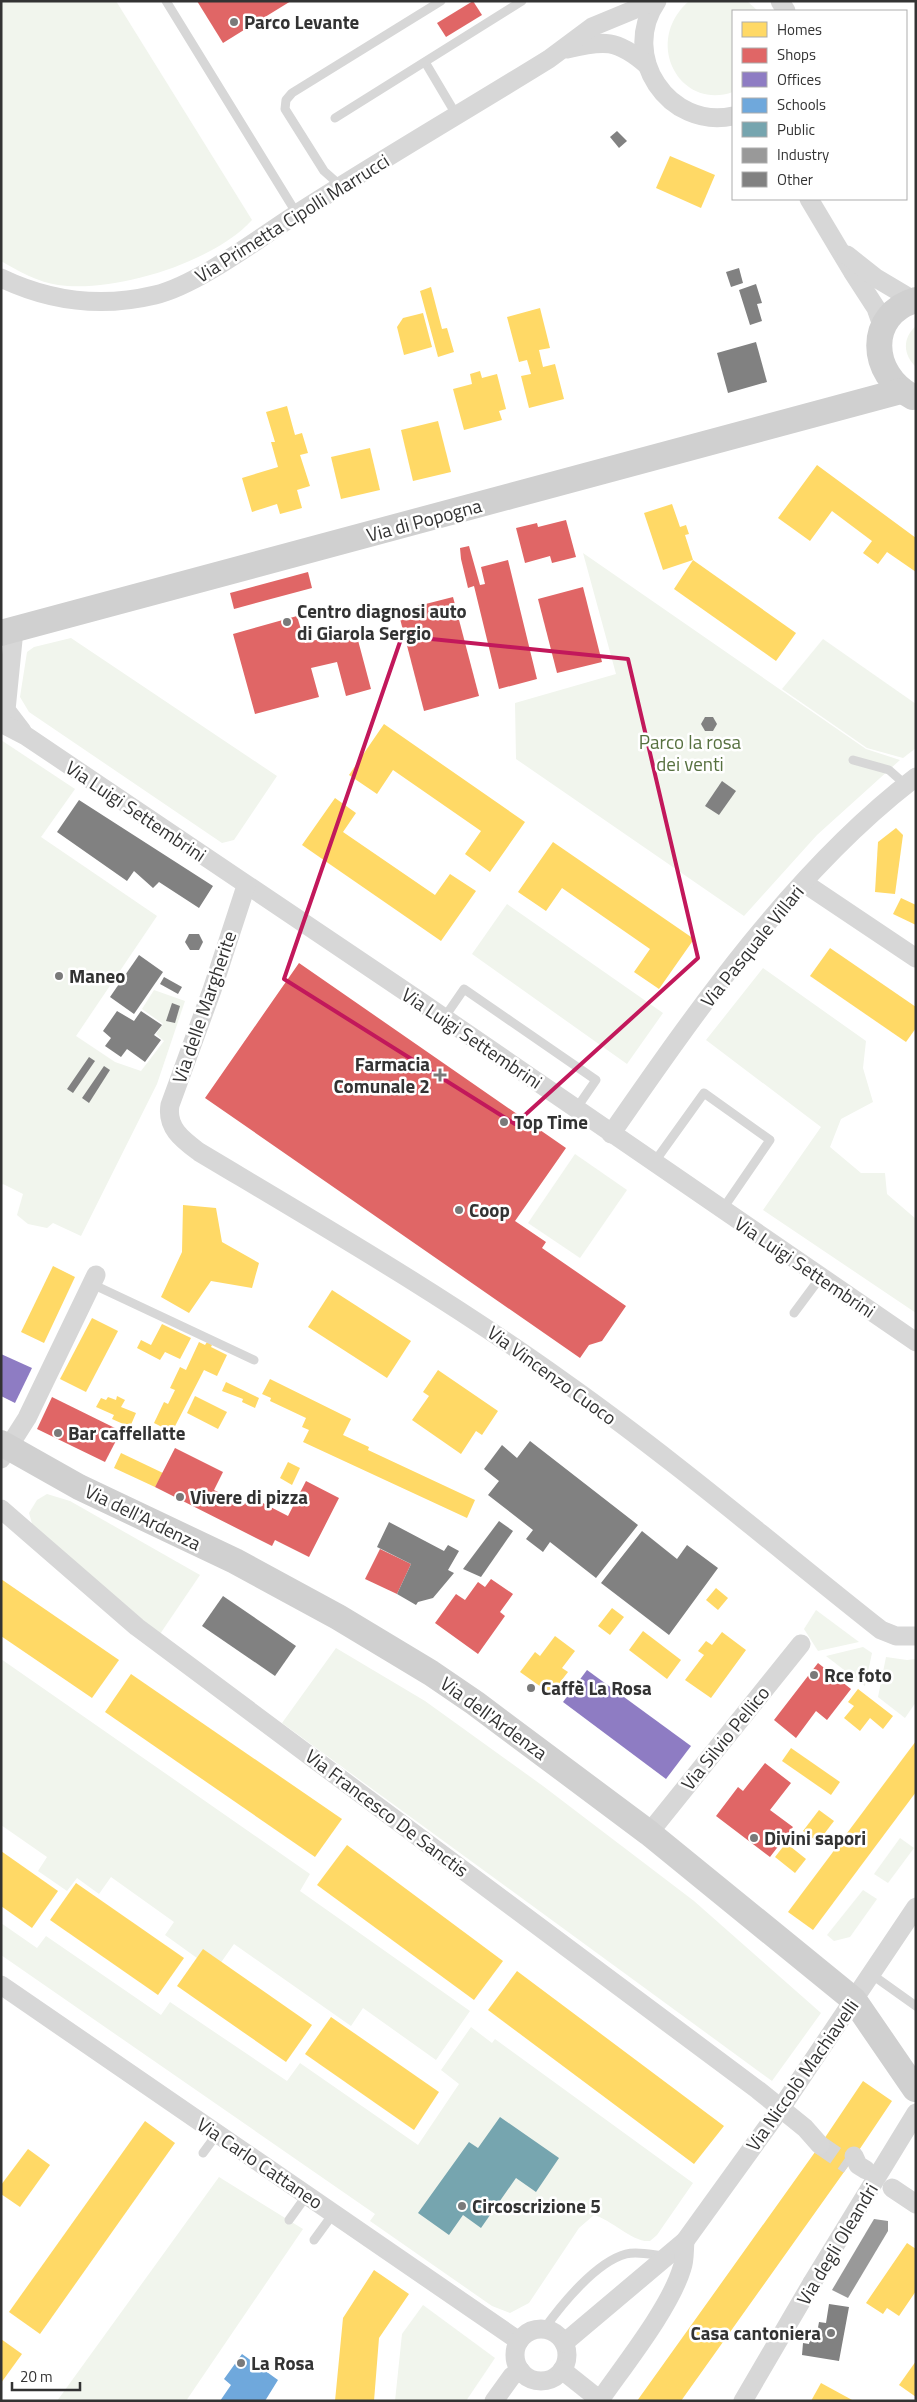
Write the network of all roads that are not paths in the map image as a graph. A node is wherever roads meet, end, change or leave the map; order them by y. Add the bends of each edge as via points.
1 (166, 1) edge
2 (441, 1) edge
3 (522, 1) edge
4 (656, 1) edge
5 (560, 51) junction
6 (426, 62) junction
7 (647, 65) junction
8 (457, 116) junction
9 (334, 118) dead end
10 (730, 119) edge
11 (342, 187) junction
12 (810, 200) edge
13 (297, 214) junction
14 (841, 250) junction
15 (1, 278) edge
16 (914, 300) edge
17 (881, 337) junction
18 (908, 394) edge
19 (846, 405) junction
20 (8, 631) edge
21 (3, 713) edge
22 (853, 760) dead end
23 (911, 781) edge
24 (804, 882) junction
25 (246, 886) junction
26 (916, 958) edge
27 (444, 1018) junction
28 (576, 1109) junction
29 (174, 1128) joint
30 (611, 1134) junction
31 (653, 1164) junction
32 (721, 1210) junction
33 (820, 1278) junction
34 (94, 1279) joint
35 (794, 1313) dead end
36 (916, 1342) edge
37 (254, 1360) dead end
38 (4, 1450) edge
39 (1, 1509) edge
40 (916, 1636) edge
41 (801, 1644) dead end
42 (649, 1833) junction
43 (916, 1907) edge
44 (871, 1974) junction
45 (1, 1985) edge
46 (854, 2000) junction
47 (916, 2006) edge
48 (915, 2101) edge
49 (781, 2108) junction
50 (217, 2134) junction
51 (823, 2140) tunnel mouth
52 (203, 2153) dead end
53 (892, 2188) dead end
54 (307, 2195) junction
55 (916, 2204) edge
56 (333, 2214) junction
57 (289, 2220) dead end
58 (314, 2240) dead end
59 (684, 2241) junction
60 (665, 2256) junction
61 (544, 2329) junction
62 (519, 2341) junction
63 (564, 2343) junction
64 (562, 2370) junction
65 (521, 2371) junction
66 (601, 2400) edge
67 (494, 2401) edge
68 (743, 2401) edge

1 - 13 lane
2 - 11 lane via 286,100 286,109 324,171
3 - 6 lane
4 - 5 street, Via Primetta Cipolli Marrucci via 592,27
4 - 7 street via 644,38
5 - 7 street, Via Primetta Cipolli Marrucci via 604,42 621,46
5 - 8 street, Via Primetta Cipolli Marrucci
6 - 8 lane
6 - 9 lane
7 - 10 street via 661,93 677,106 705,117
8 - 11 street, Via Primetta Cipolli Marrucci
11 - 13 street, Via Primetta Cipolli Marrucci
12 - 14 street
13 - 15 street, Via Primetta Cipolli Marrucci via 203,273 156,295 113,302 67,301 28,291
14 - 16 street via 876,278
14 - 17 street via 876,308
16 - 17 main road via 901,307
17 - 18 main road via 884,372
17 - 19 main road via 867,380
18 - 19 main road, Via di Popogna
19 - 20 main road, Via di Popogna
20 - 21 street, Via Luigi Settembrini
21 - 25 street, Via Luigi Settembrini via 26,736
22 - 23 lane via 889,770
23 - 24 street, Via Pasquale Villari via 851,833
24 - 26 street
24 - 30 street, Via Pasquale Villari via 727,973
25 - 27 street, Via Luigi Settembrini
25 - 29 street, Via delle Margherite via 170,1105 170,1121
27 - 28 street, Via Luigi Settembrini
27 - 28 lane via 464,989 596,1080
28 - 30 street, Via Luigi Settembrini
29 - 40 street, Via Vincenzo Cuoco via 199,1152 389,1265 566,1383 881,1630 896,1636
30 - 31 street, Via Luigi Settembrini
31 - 32 street, Via Luigi Settembrini
31 - 32 lane via 704,1093 770,1140
32 - 33 street, Via Luigi Settembrini
33 - 35 lane
33 - 36 street, Via Luigi Settembrini
34 - 37 lane
34 - 38 street via 27,1418
38 - 42 main road, Via dell'Ardenza via 235,1562 431,1672
39 - 49 street, Via Francesco De Sanctis via 137,1626
41 - 42 street, Via Silvio Pellico
42 - 46 main road, Via dell'Ardenza
43 - 44 street, Via Niccolò Machiavelli
44 - 46 street, Via Niccolò Machiavelli
44 - 47 lane
45 - 50 street, Via Carlo Cattaneo
46 - 48 main road, Via dell'Ardenza
46 - 49 street, Via Niccolò Machiavelli
48 - 68 street, Via degli Oleandri, bridge
49 - 51 street, Via Francesco De Sanctis
49 - 59 street, Via Niccolò Machiavelli
50 - 52 lane
50 - 54 street, Via Carlo Cattaneo
53 - 55 street
54 - 56 street, Via Carlo Cattaneo
54 - 57 lane
56 - 58 lane
56 - 62 street, Via Carlo Cattaneo
59 - 60 street, Via Niccolò Machiavelli
59 - 66 street via 682,2268 671,2292
60 - 61 lane via 636,2253 616,2258 577,2289
60 - 63 street, Via Niccolò Machiavelli
61 - 62 street via 530,2332
61 - 63 street via 555,2333
62 - 65 street via 515,2357
63 - 64 street via 567,2357
64 - 65 street via 544,2380 529,2378
64 - 66 street
65 - 67 street via 512,2376

